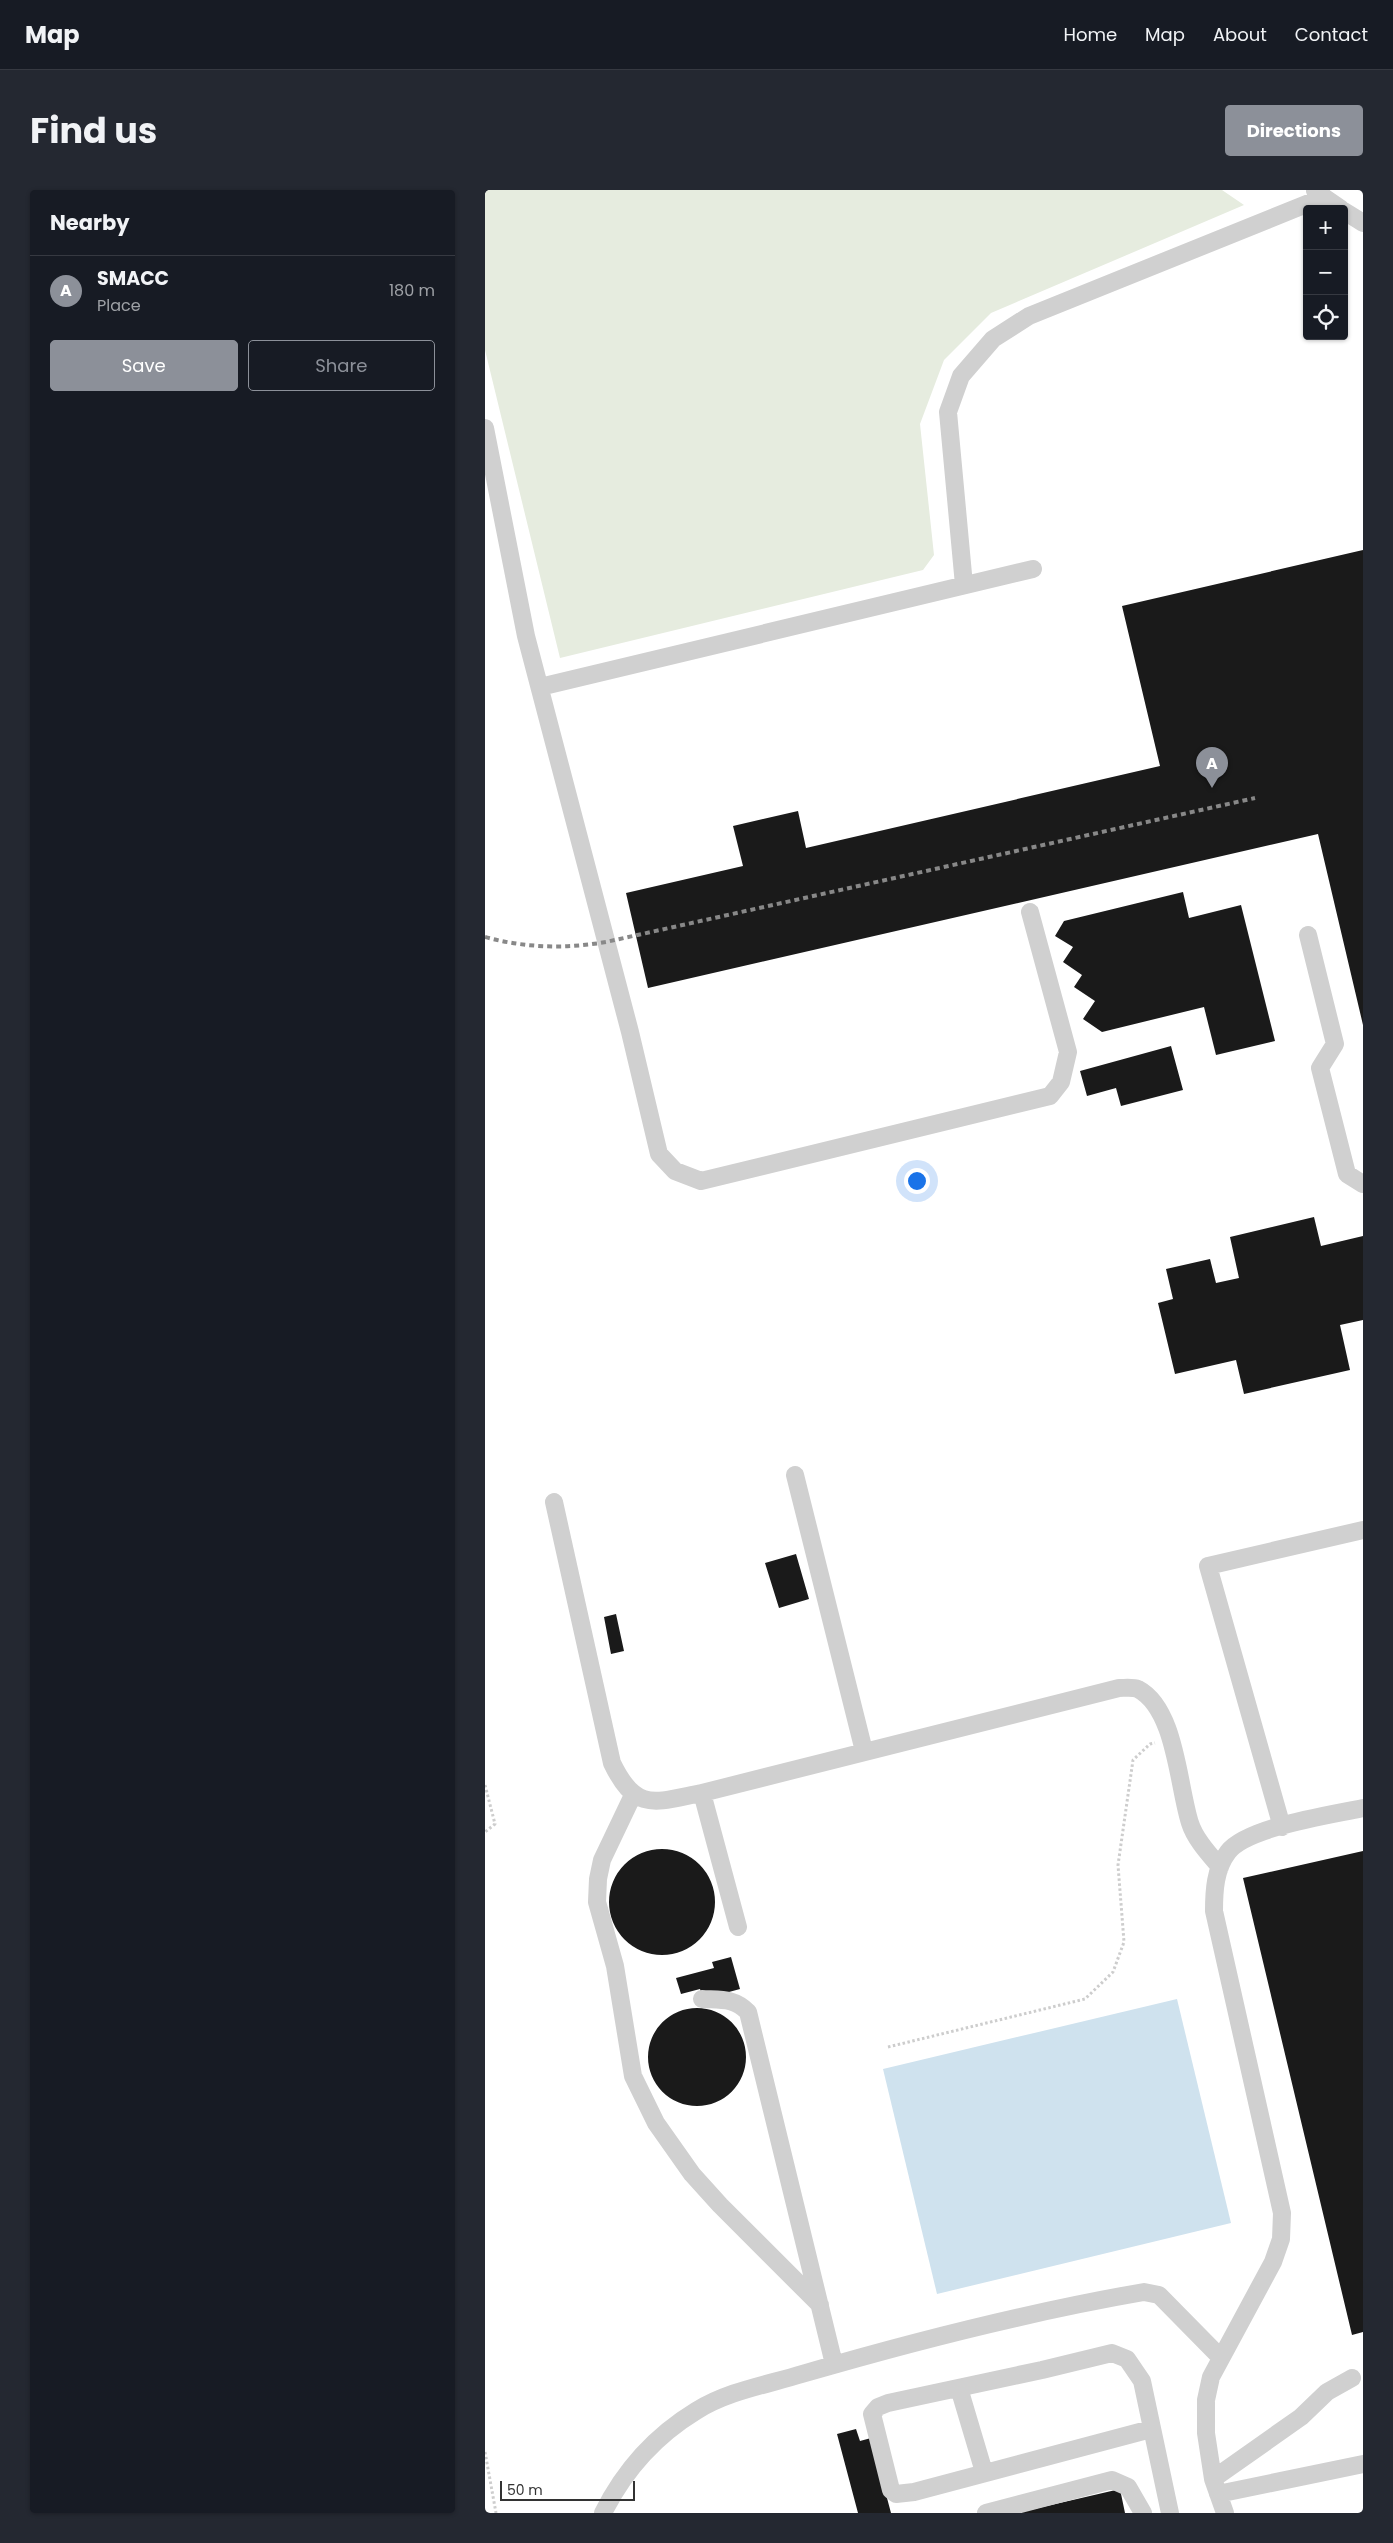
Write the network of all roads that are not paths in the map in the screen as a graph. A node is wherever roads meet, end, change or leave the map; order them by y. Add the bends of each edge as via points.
1 (1319, 193) edge
2 (1336, 205) edge
3 (1348, 213) edge
4 (1363, 223) edge
5 (485, 428) edge
6 (1033, 569) dead end
7 (964, 585) junction
8 (540, 687) junction
9 (1030, 912) dead end
10 (1308, 935) dead end
11 (1363, 1184) edge
12 (795, 1476) dead end
13 (554, 1502) dead end
14 (1363, 1530) edge
15 (864, 1751) junction
16 (703, 1793) junction
17 (633, 1795) junction
18 (1363, 1808) edge
19 (1282, 1827) junction
20 (1220, 1867) junction
21 (738, 1927) dead end
22 (702, 1999) dead end
23 (820, 2305) junction
24 (1221, 2358) junction
25 (834, 2364) junction
26 (1352, 2378) dead end
27 (959, 2388) junction
28 (1151, 2430) junction
29 (1363, 2464) edge
30 (984, 2472) junction
31 (1216, 2486) junction
32 (603, 2513) edge
33 (986, 2513) edge
34 (1143, 2513) edge
35 (1169, 2513) edge
36 (1225, 2513) edge

1 - 2 lane
1 - 7 lane via 1029,316 993,339 961,376 948,412
3 - 4 lane
5 - 8 lane via 526,636
6 - 7 lane
7 - 8 lane
8 - 9 lane via 659,1154 675,1171 701,1181 1050,1096 1061,1082 1068,1052
10 - 11 lane via 1335,1044 1320,1068 1347,1174
12 - 15 lane
13 - 17 lane via 612,1763
14 - 19 lane via 1208,1566
15 - 16 lane
15 - 20 lane via 1119,1688 1137,1688 1159,1709 1171,1741 1190,1824 1204,1849
16 - 17 lane via 660,1802
16 - 21 lane
17 - 23 lane via 603,1860 597,1902 615,1966 633,2076 656,2123 692,2174
18 - 19 lane
19 - 20 lane via 1241,1840 1229,1851
20 - 24 lane via 1214,1889 1214,1911 1282,2213 1281,2239 1273,2262
22 - 23 lane via 725,2000 739,2004 748,2012
23 - 25 lane
24 - 25 lane via 1159,2295 1144,2292 896,2346
24 - 31 lane via 1211,2377 1206,2400 1206,2433
25 - 32 lane via 754,2386 697,2410 666,2431 638,2460 614,2490
26 - 31 lane via 1327,2392
27 - 28 lane via 1112,2352 1127,2359 1142,2381
27 - 30 lane
27 - 30 lane via 888,2403 877,2407 872,2414 891,2490 896,2494 914,2492
28 - 30 lane
28 - 35 lane
29 - 31 lane
31 - 36 lane
33 - 34 lane via 1112,2480 1128,2487

